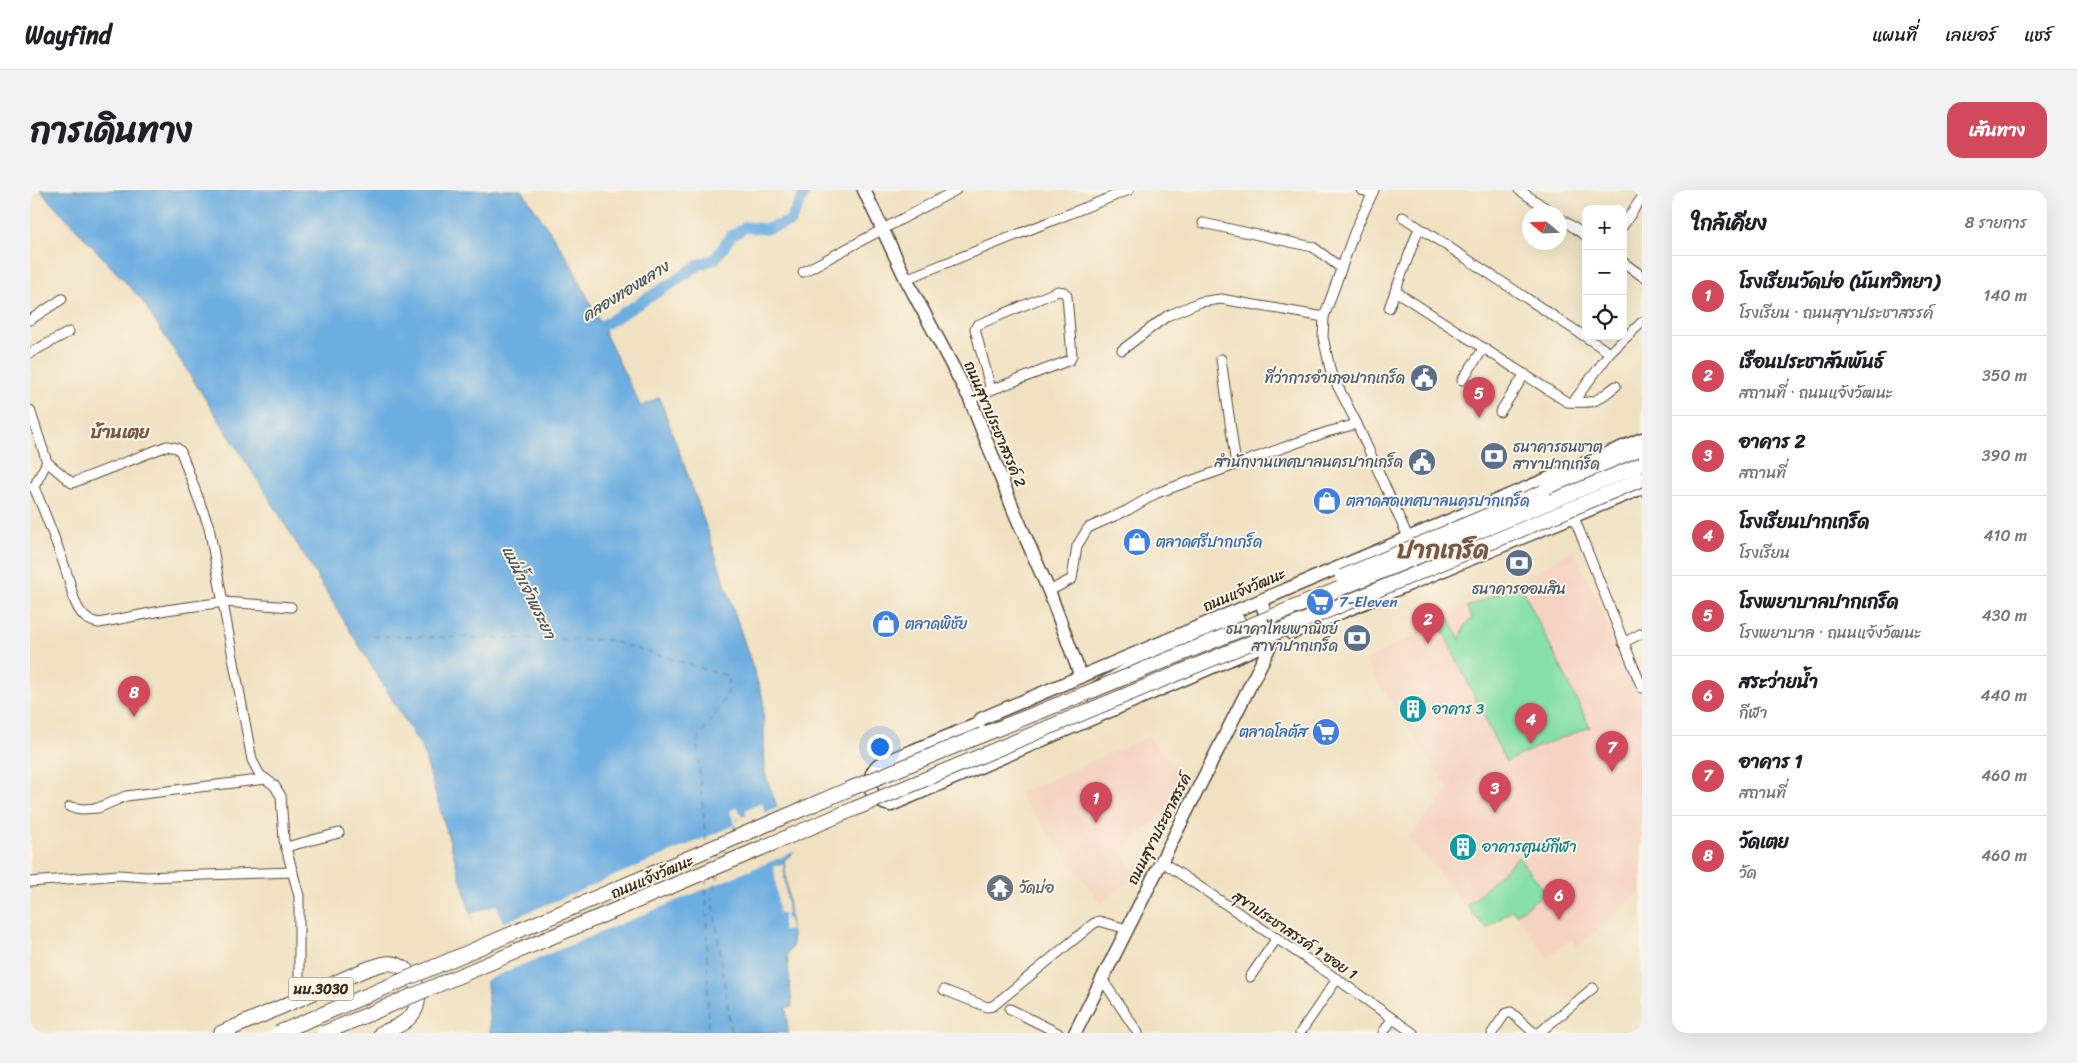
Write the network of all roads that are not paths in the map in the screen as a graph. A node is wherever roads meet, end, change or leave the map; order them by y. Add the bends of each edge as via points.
1 (864, 190) edge
2 (956, 190) edge
3 (1129, 190) edge
4 (1361, 190) edge
5 (1524, 191) edge
6 (1373, 192) edge
7 (1642, 197) edge
8 (1543, 205) edge
9 (1404, 217) dead end
10 (1627, 220) edge
11 (1203, 223) dead end
12 (1567, 223) edge
13 (883, 228) junction
14 (1419, 228) junction
15 (1582, 233) edge
16 (1627, 265) edge
17 (1341, 268) junction
18 (803, 272) dead end
19 (1642, 276) edge
20 (906, 279) junction
21 (1395, 291) junction
22 (62, 299) dead end
23 (1389, 308) dead end
24 (1324, 317) junction
25 (30, 320) edge
26 (1642, 322) edge
27 (69, 332) dead end
28 (1484, 348) junction
29 (1122, 350) dead end
30 (30, 353) edge
31 (1610, 353) junction
32 (1221, 359) dead end
33 (1525, 374) junction
34 (1462, 380) dead end
35 (1616, 386) dead end
36 (991, 390) junction
37 (970, 400) junction
38 (1573, 402) junction
39 (30, 410) edge
40 (1500, 412) dead end
41 (1358, 424) junction
42 (1642, 439) edge
43 (1642, 451) edge
44 (47, 462) junction
45 (1642, 464) edge
46 (1236, 465) junction
47 (1642, 479) edge
48 (32, 487) edge
49 (1642, 488) edge
50 (1573, 515) junction
51 (1408, 538) junction
52 (1050, 591) junction
53 (1261, 601) junction
54 (224, 602) junction
55 (290, 607) dead end
56 (1642, 633) edge
57 (1273, 640) junction
58 (1623, 643) junction
59 (1081, 677) junction
60 (1642, 688) edge
61 (1094, 690) junction
62 (978, 724) junction
63 (993, 760) junction
64 (266, 779) junction
65 (70, 807) dead end
66 (339, 834) dead end
67 (286, 847) junction
68 (1161, 861) junction
69 (293, 872) junction
70 (30, 882) edge
71 (1127, 929) junction
72 (1277, 938) junction
73 (1250, 976) dead end
74 (1102, 979) junction
75 (1337, 979) junction
76 (1593, 988) dead end
77 (944, 990) dead end
78 (300, 999) junction
79 (1010, 1009) dead end
80 (1392, 1020) junction
81 (221, 1033) edge
82 (278, 1033) edge
83 (324, 1033) edge
84 (381, 1033) edge
85 (1058, 1033) edge
86 (1075, 1033) edge
87 (1138, 1033) edge
88 (1300, 1033) edge
89 (1383, 1033) edge
90 (1413, 1033) edge
91 (1492, 1033) edge

1 - 13 main road, ถนนสุขาประชาสรรค์ 2
2 - 13 street
3 - 20 street
4 - 6 street
5 - 8 street
6 - 17 street
7 - 10 street
9 - 14 street
11 - 17 street via 1313,247
12 - 15 street
13 - 18 street
13 - 20 main road, ถนนสุขาประชาสรรค์ 2
14 - 21 street
14 - 31 street
16 - 19 street
17 - 24 street
20 - 37 main road, ถนนสุขาประชาสรรค์ 2
21 - 23 street
21 - 28 street
22 - 25 street
24 - 29 street via 1221,299 1200,302 1168,316
24 - 41 street via 1323,337 1331,373
26 - 31 street
27 - 30 street
28 - 33 street
28 - 34 street
31 - 38 street
32 - 46 street
33 - 38 street via 1567,402
33 - 40 street
35 - 38 street via 1594,402
36 - 36 street via 1070,360 1073,350 1064,292 1058,291 977,325 975,329
36 - 37 street
37 - 52 main road, ถนนสุขาประชาสรรค์ 2 via 1010,502
39 - 44 street
41 - 46 street
41 - 51 street
42 - 51 main road, ถนนแจ้งวัฒนะ
43 - 61 main road, bridge via 1158,652
44 - 48 street
44 - 54 street via 72,483 167,446 177,448 209,526
45 - 61 main road, ถนนแจ้งวัฒนะ, bridge
46 - 52 street via 1157,493 1088,528 1077,546 1072,579
47 - 83 main road, ถนนแจ้งวัฒนะ, bridge via 1114,698
48 - 54 street via 67,572 75,603 90,621 99,623
49 - 50 main road, ถนนแจ้งวัฒนะ
50 - 57 main road, ถนนแจ้งวัฒนะ
50 - 58 street
51 - 53 main road, ถนนแจ้งวัฒนะ
52 - 59 main road, ถนนสุขาประชาสรรค์ 2
53 - 57 main road
53 - 59 main road, ถนนแจ้งวัฒนะ
54 - 55 street
54 - 64 street via 252,760
56 - 58 street
57 - 63 main road, ถนนแจ้งวัฒนะ via 1057,736
57 - 68 main road, ถนนสุขาประชาสรรค์
58 - 60 street
59 - 62 main road, ถนนแจ้งวัฒนะ via 981,719
61 - 82 main road, ถนนแจ้งวัฒนะ, bridge via 847,790
62 - 63 main road via 985,749
62 - 63 main road, ถนนแจ้งวัฒนะ via 878,765 871,772 869,785 873,796 883,804 891,805
64 - 65 street via 126,796 98,808 82,810
64 - 67 street via 281,796
66 - 67 street
67 - 69 street
68 - 71 main road, ถนนสุขาประชาสรรค์
68 - 72 street, สุขาประชาสรรค์ 1 ซอย 1
69 - 70 street via 119,875
69 - 78 street via 300,903
71 - 74 main road, ถนนสุขาประชาสรรค์
71 - 77 street via 1099,920 993,1006 987,1007
72 - 73 street
72 - 75 street, สุขาประชาสรรค์ 1 ซอย 1
74 - 86 main road, ถนนสุขาประชาสรรค์
74 - 87 street
75 - 80 street, สุขาประชาสรรค์ 1 ซอย 1
75 - 88 street
76 - 91 street via 1539,1033 1533,1032 1511,1012 1505,1014
78 - 81 main road, นบ.3030
78 - 84 main road, นบ.3030 via 384,964 401,967 409,972 417,985 418,1001 410,1018
79 - 85 street
80 - 89 street
80 - 90 street, สุขาประชาสรรค์ 1 ซอย 1

